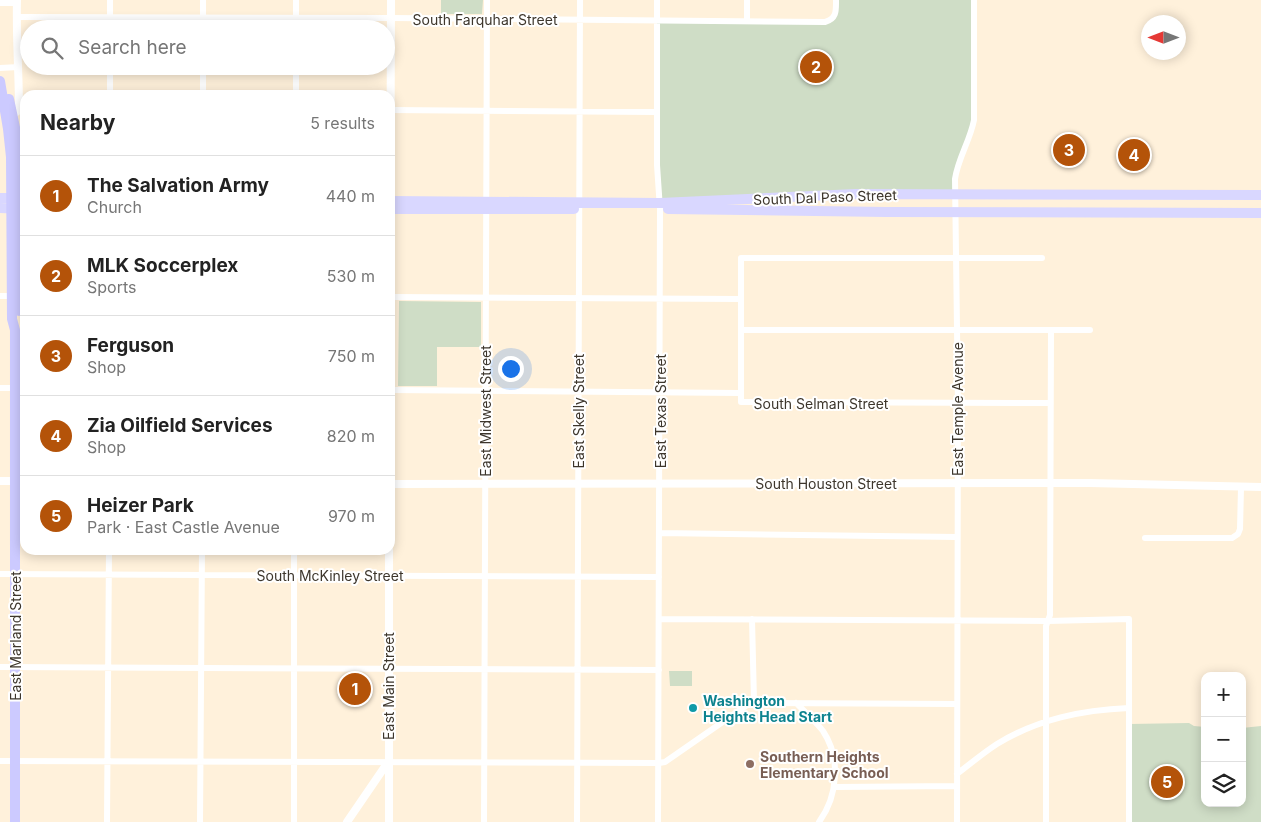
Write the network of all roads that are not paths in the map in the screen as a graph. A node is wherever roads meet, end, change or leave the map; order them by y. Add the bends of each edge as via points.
1 (110, 0) edge
2 (203, 0) edge
3 (296, 0) edge
4 (391, 0) edge
5 (487, 0) edge
6 (580, 0) edge
7 (657, 0) edge
8 (747, 0) edge
9 (836, 0) edge
10 (974, 0) edge
11 (17, 2) edge
12 (0, 3) edge
13 (110, 17) junction
14 (203, 17) junction
15 (17, 18) junction
16 (296, 18) junction
17 (391, 18) junction
18 (487, 18) junction
19 (580, 19) junction
20 (657, 21) junction
21 (747, 21) junction
22 (19, 67) junction
23 (0, 68) edge
24 (110, 75) edge
25 (203, 75) edge
26 (296, 75) edge
27 (390, 75) edge
28 (1, 85) edge
29 (110, 90) edge
30 (203, 90) edge
31 (296, 90) edge
32 (390, 90) edge
33 (395, 110) edge
34 (486, 110) junction
35 (579, 111) junction
36 (657, 112) junction
37 (16, 114) edge
38 (955, 194) junction
39 (1095, 194) junction
40 (1206, 195) junction
41 (1261, 195) edge
42 (0, 198) edge
43 (19, 203) edge
44 (395, 205) edge
45 (485, 205) junction
46 (578, 205) junction
47 (660, 206) junction
48 (0, 208) edge
49 (956, 212) junction
50 (1095, 213) junction
51 (1206, 213) junction
52 (1261, 213) edge
53 (1042, 258) dead end
54 (956, 259) junction
55 (0, 296) edge
56 (19, 296) edge
57 (395, 297) edge
58 (486, 297) junction
59 (578, 298) junction
60 (660, 298) junction
61 (741, 299) junction
62 (741, 330) junction
63 (957, 330) junction
64 (1051, 330) junction
65 (1090, 330) dead end
66 (0, 388) edge
67 (20, 388) edge
68 (395, 390) edge
69 (485, 391) junction
70 (579, 392) junction
71 (659, 393) junction
72 (741, 393) junction
73 (958, 403) junction
74 (1050, 403) junction
75 (0, 481) edge
76 (20, 481) edge
77 (660, 483) junction
78 (1051, 483) junction
79 (395, 484) edge
80 (485, 484) junction
81 (578, 484) junction
82 (957, 484) junction
83 (1261, 487) edge
84 (1241, 488) junction
85 (659, 533) junction
86 (957, 537) junction
87 (1145, 538) dead end
88 (109, 555) edge
89 (202, 555) edge
90 (294, 555) edge
91 (389, 555) edge
92 (0, 574) edge
93 (15, 574) junction
94 (109, 574) junction
95 (202, 575) junction
96 (294, 575) junction
97 (389, 576) junction
98 (484, 576) junction
99 (578, 576) junction
100 (659, 577) junction
101 (659, 619) junction
102 (752, 619) junction
103 (957, 619) junction
104 (1048, 620) junction
105 (0, 667) edge
106 (15, 667) junction
107 (108, 668) junction
108 (201, 668) junction
109 (294, 668) junction
110 (388, 669) junction
111 (484, 669) junction
112 (578, 669) junction
113 (659, 670) junction
114 (754, 702) junction
115 (796, 703) junction
116 (957, 704) junction
117 (1129, 708) junction
118 (1046, 722) junction
119 (0, 761) edge
120 (15, 761) junction
121 (108, 761) junction
122 (201, 761) junction
123 (294, 761) junction
124 (388, 762) junction
125 (484, 762) junction
126 (578, 763) junction
127 (659, 763) junction
128 (957, 774) junction
129 (835, 786) junction
130 (957, 786) junction
131 (14, 822) edge
132 (107, 822) edge
133 (200, 822) edge
134 (294, 822) edge
135 (347, 822) edge
136 (389, 822) edge
137 (484, 822) edge
138 (577, 822) edge
139 (658, 822) edge
140 (819, 822) edge
141 (957, 822) edge
142 (1046, 822) edge
143 (1129, 822) edge

1 - 13 street
2 - 14 street
3 - 16 street
4 - 17 street
5 - 18 street, East Midwest Street
6 - 19 street, East Skelly Street
7 - 20 street, East Texas Street
8 - 21 street
9 - 21 street, South Farquhar Street via 836,11 832,19 825,22
10 - 38 street, East Temple Avenue via 974,120 957,164
11 - 12 street
11 - 15 street, East Marland Street
13 - 14 street, South Farquhar Street
13 - 15 street, South Farquhar Street
14 - 16 street, South Farquhar Street
15 - 22 street, East Marland Street via 16,58
16 - 17 street, South Farquhar Street
17 - 18 street, South Farquhar Street
18 - 19 street, South Farquhar Street
18 - 34 street, East Midwest Street
19 - 20 street, South Farquhar Street
19 - 35 street, East Skelly Street
20 - 21 street, South Farquhar Street
20 - 36 street, East Texas Street
22 - 23 street
22 - 37 street, East Marland Street
24 - 29 street
25 - 30 street
26 - 31 street
27 - 32 street
28 - 37 highway
33 - 34 street
34 - 35 street
34 - 45 street, East Midwest Street
35 - 36 street
35 - 46 street, East Skelly Street
36 - 47 street, East Texas Street
37 - 43 highway, East Marland Street
38 - 39 main road, South Dal Paso Street
38 - 47 main road, South Dal Paso Street via 856,194
38 - 49 street, East Temple Avenue
39 - 40 main road, South Dal Paso Street
39 - 50 main road
40 - 41 main road, South Dal Paso Street
40 - 51 main road
42 - 43 main road
43 - 48 main road
43 - 56 highway, East Marland Street
44 - 45 main road, South Dal Paso Street
45 - 46 main road, South Dal Paso Street
45 - 58 street, East Midwest Street
46 - 47 main road, South Dal Paso Street
46 - 59 street, East Skelly Street
47 - 49 main road, South Dal Paso Street
47 - 60 street, East Texas Street
49 - 50 main road, South Dal Paso Street
49 - 54 street, East Temple Avenue
50 - 51 main road, South Dal Paso Street
51 - 52 main road, South Dal Paso Street
53 - 54 street
54 - 61 street via 742,258
54 - 63 street, East Temple Avenue
55 - 56 street
56 - 67 highway, East Marland Street via 12,319
57 - 58 street
58 - 59 street
58 - 69 street, East Midwest Street
59 - 60 street
59 - 70 street, East Skelly Street
60 - 61 street
60 - 71 street, East Texas Street
61 - 62 street
62 - 63 street
62 - 72 street
63 - 64 street
63 - 73 street, East Temple Avenue
64 - 65 street
64 - 74 street
66 - 67 street
67 - 76 highway, East Marland Street
68 - 69 street, South Selman Street
69 - 70 street, South Selman Street
69 - 80 street, East Midwest Street
70 - 71 street, South Selman Street
70 - 81 street, East Skelly Street
71 - 72 street, South Selman Street
71 - 77 street, East Texas Street
72 - 73 street, South Selman Street via 741,402
73 - 74 street, South Selman Street
73 - 82 street, East Temple Avenue
74 - 78 street
75 - 76 street
76 - 93 highway, East Marland Street
77 - 81 street, South Houston Street
77 - 82 street, South Houston Street
77 - 85 street, East Texas Street
78 - 82 street, South Houston Street
78 - 84 street, South Houston Street
78 - 104 street
79 - 80 street, South Houston Street
80 - 81 street, South Houston Street
80 - 98 street, East Midwest Street
81 - 99 street, East Skelly Street
82 - 86 street, East Temple Avenue
83 - 84 street, South Houston Street
84 - 87 street via 1240,529 1236,536
85 - 86 street
85 - 100 street, East Texas Street
86 - 103 street, East Temple Avenue
88 - 94 street
89 - 95 street
90 - 96 street
91 - 97 street, East Main Street
92 - 93 street, South McKinley Street
93 - 94 street, South McKinley Street
93 - 106 highway, East Marland Street
94 - 95 street, South McKinley Street
94 - 107 street
95 - 96 street, South McKinley Street
95 - 108 street
96 - 97 street, South McKinley Street
96 - 109 street
97 - 98 street, South McKinley Street
97 - 110 street, East Main Street
98 - 99 street, South McKinley Street
98 - 111 street, East Midwest Street
99 - 100 street, South McKinley Street
99 - 112 street, East Skelly Street
100 - 101 street, East Texas Street
101 - 102 street
101 - 113 street, East Texas Street
102 - 103 street
102 - 114 street
103 - 104 street
103 - 116 street, East Temple Avenue
104 - 117 street via 1129,619
104 - 118 street
105 - 106 street
106 - 107 street
106 - 120 highway, East Marland Street
107 - 108 street
107 - 121 street
108 - 109 street
108 - 122 street
109 - 110 street
109 - 123 street
110 - 111 street
110 - 124 street, East Main Street
111 - 112 street
111 - 125 street, East Midwest Street
112 - 113 street
112 - 126 street, East Skelly Street
113 - 127 street, East Texas Street
114 - 115 street
114 - 127 street
115 - 116 street
115 - 129 street via 823,732 829,744
116 - 128 street, East Temple Avenue
117 - 118 street via 1083,712
117 - 143 street
118 - 128 street via 996,745
118 - 142 street
119 - 120 street
120 - 121 street
120 - 131 highway, East Marland Street
121 - 122 street
121 - 132 street
122 - 123 street
122 - 133 street
123 - 124 street
123 - 134 street
124 - 125 street
124 - 135 street
124 - 136 street, East Main Street
125 - 126 street
125 - 137 street, East Midwest Street
126 - 127 street
126 - 138 street, East Skelly Street
127 - 139 street, East Texas Street
128 - 130 street, East Temple Avenue
129 - 130 street
129 - 140 street via 828,808
130 - 141 street, East Temple Avenue

